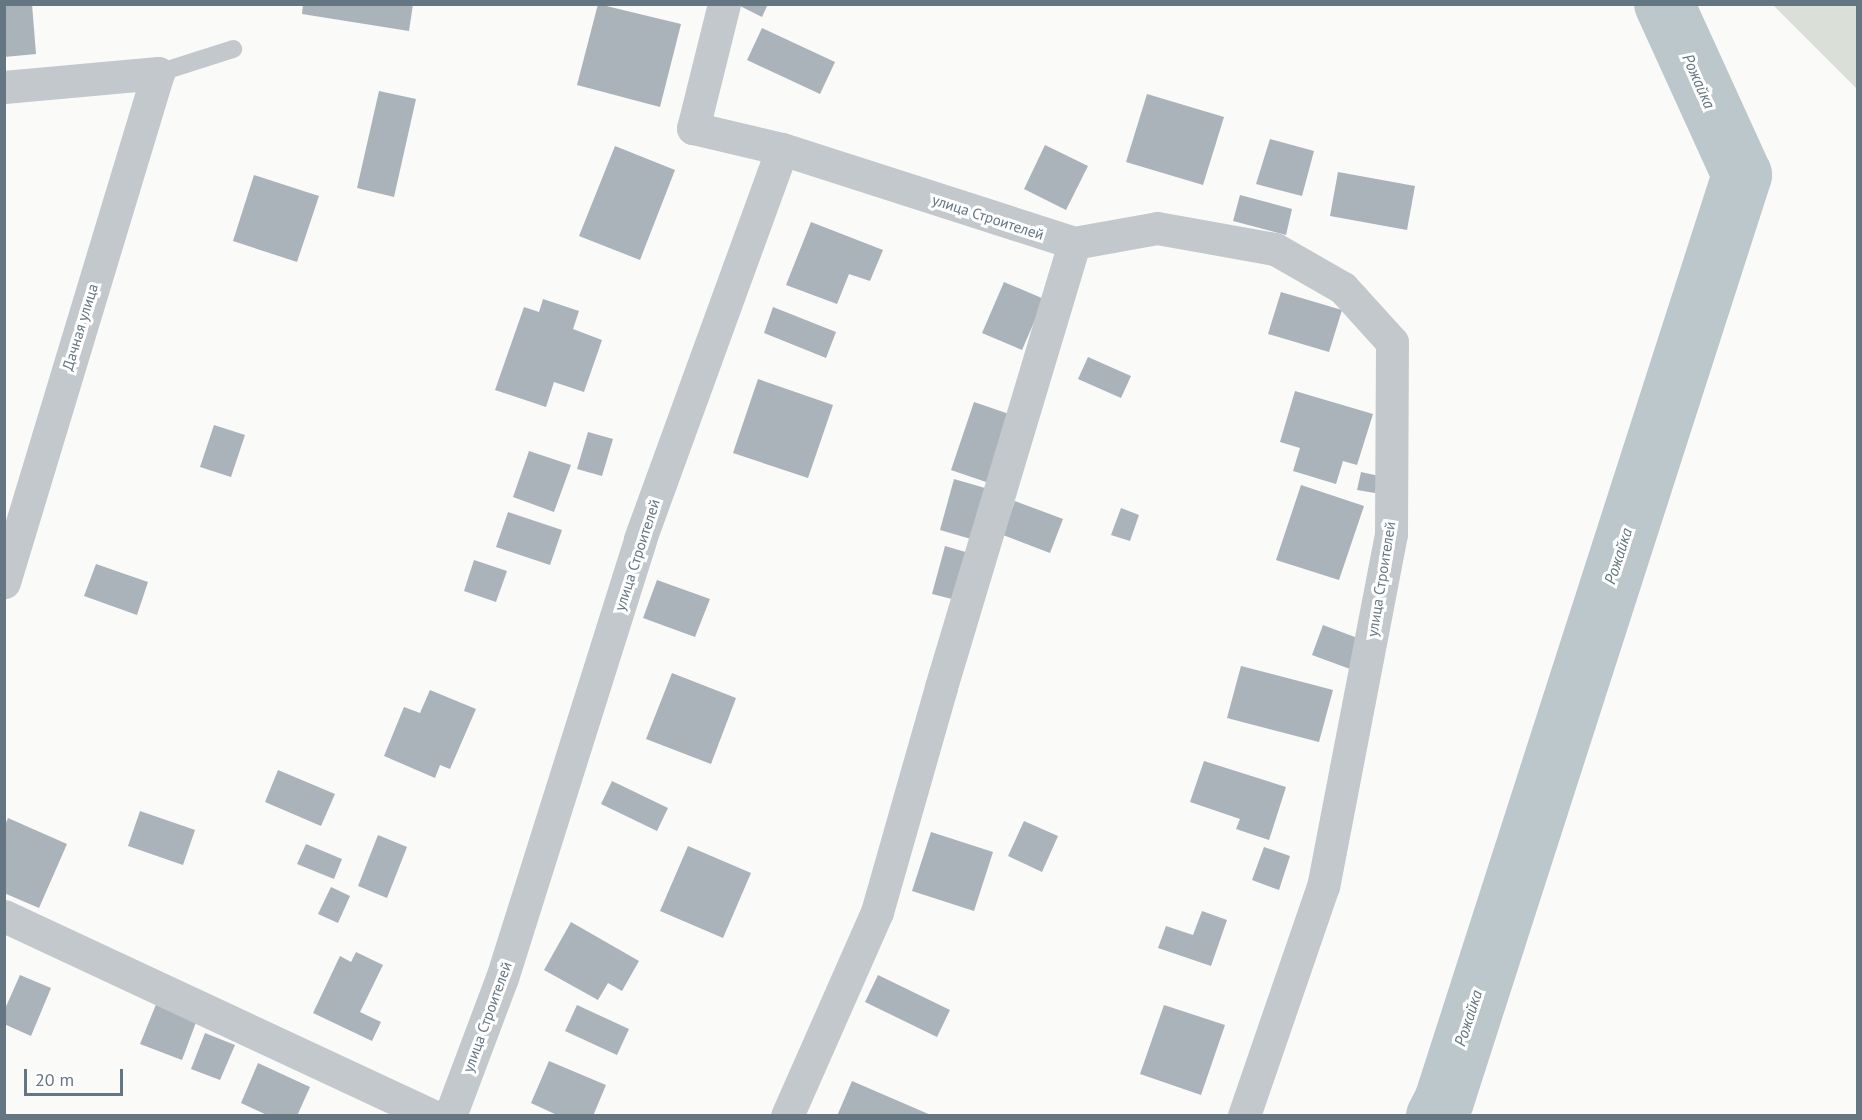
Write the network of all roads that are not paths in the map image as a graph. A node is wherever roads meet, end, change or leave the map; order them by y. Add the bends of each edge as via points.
1 (724, 4) edge
2 (233, 50) dead end
3 (158, 73) junction
4 (4, 87) edge
5 (782, 149) junction
6 (1074, 243) junction
7 (4, 582) edge
8 (4, 916) edge
9 (432, 1116) edge
10 (450, 1116) edge
11 (787, 1116) edge
12 (1244, 1116) edge

1 - 5 street via 693,128
2 - 3 lane
3 - 4 street
3 - 7 street, Дачная улица
5 - 6 street, улица Строителей
5 - 10 street, улица Строителей via 640,539 502,978
6 - 11 street via 877,912
6 - 12 street, улица Строителей via 1157,228 1275,249 1343,288 1392,342 1391,534 1323,885
8 - 9 street

